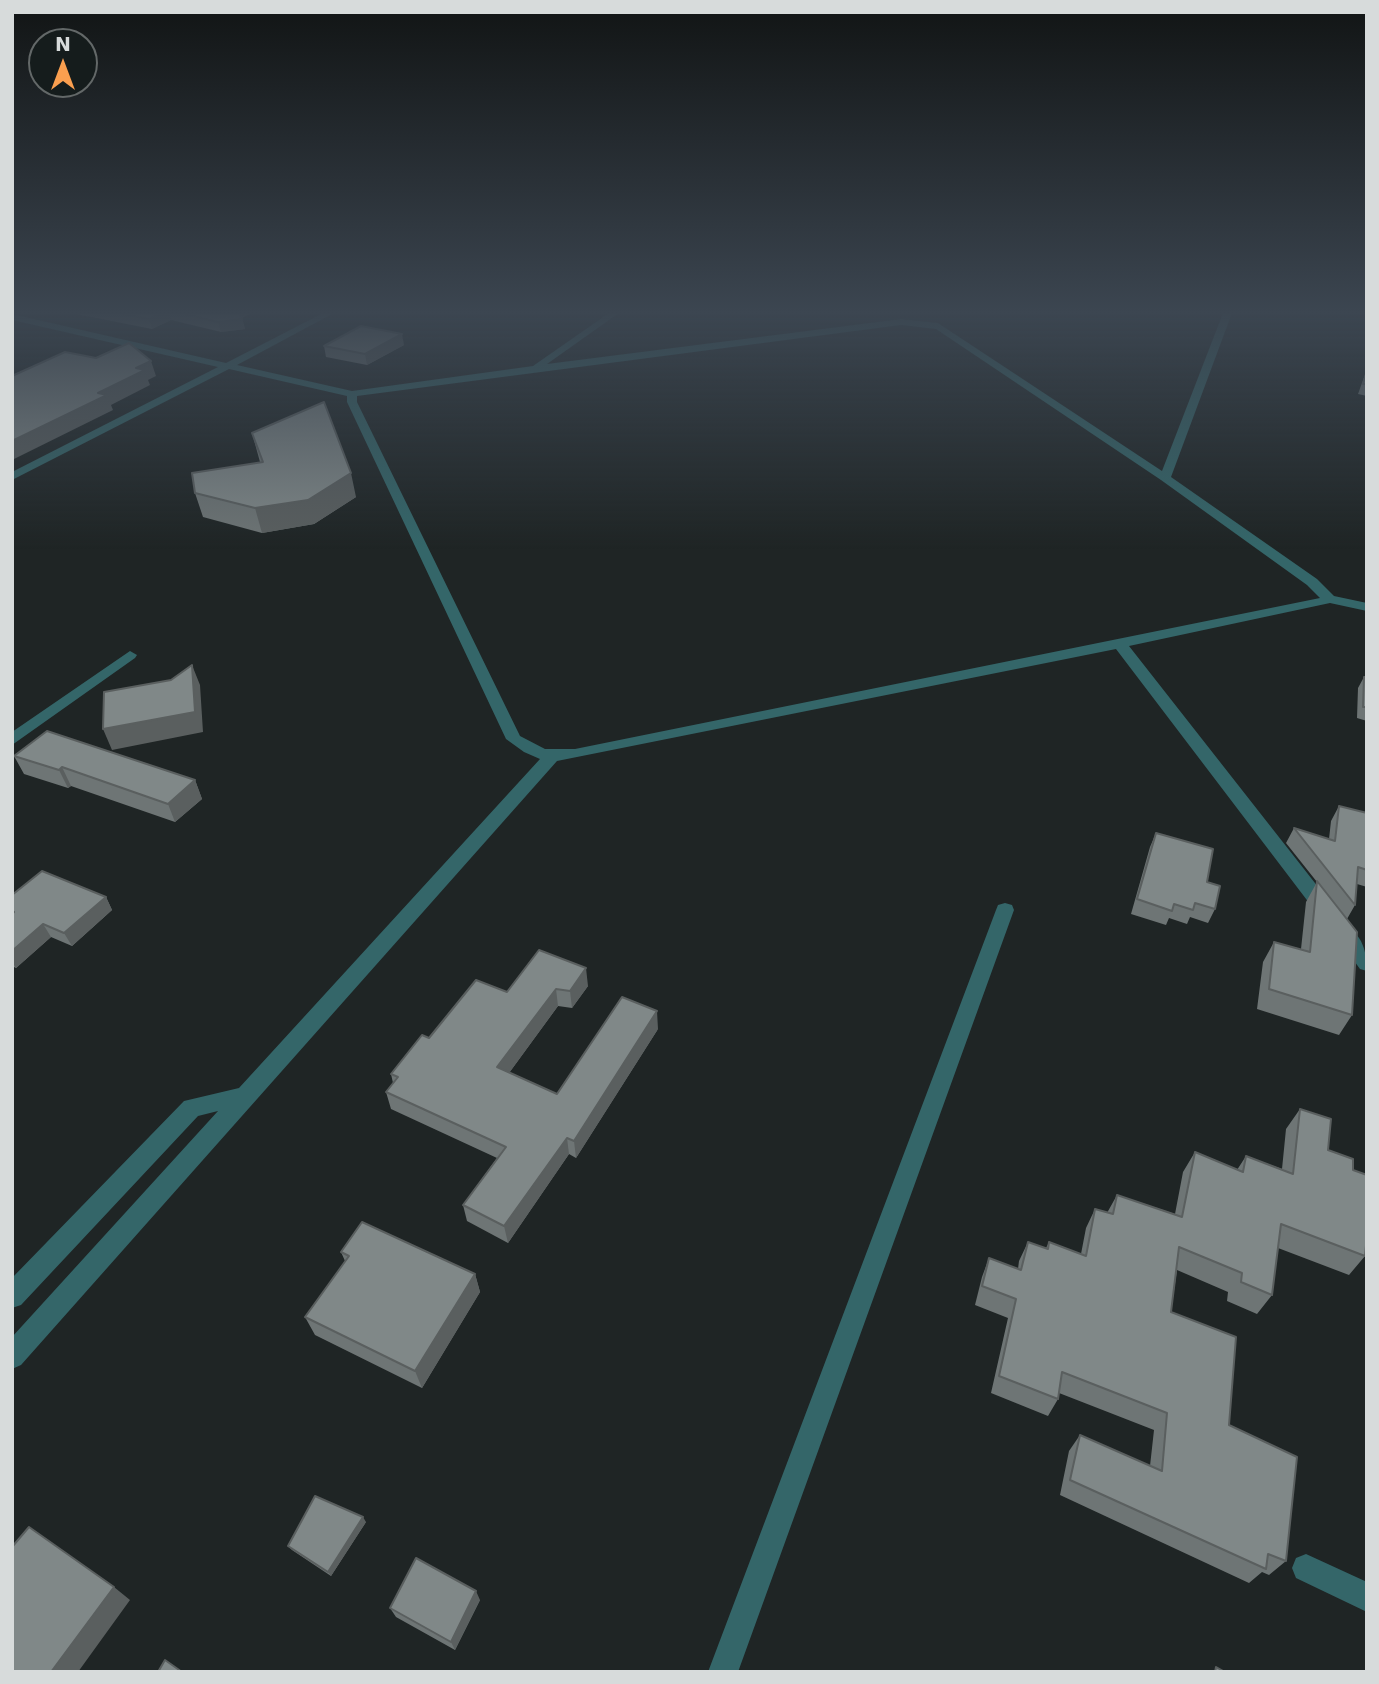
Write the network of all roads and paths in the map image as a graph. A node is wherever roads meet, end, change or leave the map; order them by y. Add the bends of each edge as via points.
1 (177, 392) edge
2 (342, 392) edge
3 (363, 392) edge
4 (1036, 392) edge
5 (1198, 392) edge
6 (352, 394) junction
7 (12, 477) edge
8 (1166, 478) junction
9 (1329, 598) junction
10 (1367, 607) edge
11 (1120, 644) junction
12 (130, 655) dead end
13 (12, 740) edge
14 (551, 757) junction
15 (1005, 910) dead end
16 (1367, 964) edge
17 (246, 1096) junction
18 (12, 1296) edge
19 (12, 1356) edge
20 (1306, 1568) dead end
21 (1367, 1597) edge
22 (723, 1672) edge

1 - 7 street
2 - 6 street
3 - 6 street
4 - 8 street
5 - 8 street
6 - 14 street via 514,739
8 - 9 street
9 - 10 street
9 - 11 street
11 - 14 street
11 - 16 street
12 - 13 street
14 - 17 street
15 - 22 street
17 - 18 street via 192,1108
17 - 19 street
20 - 21 street

